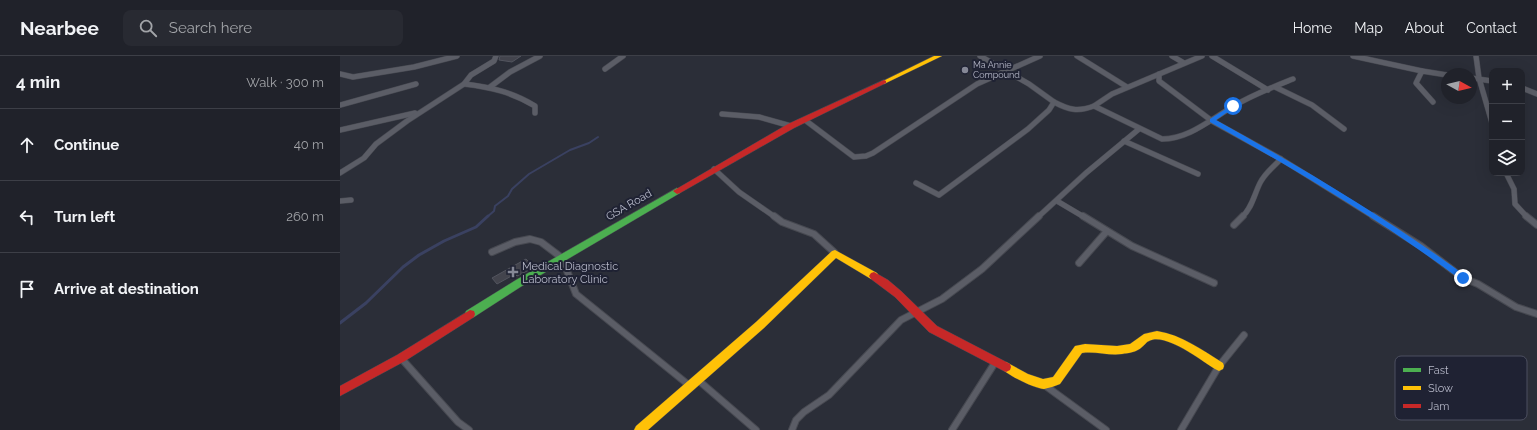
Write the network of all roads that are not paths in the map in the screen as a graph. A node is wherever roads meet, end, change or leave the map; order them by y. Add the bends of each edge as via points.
1 (457, 56) edge
2 (496, 56) edge
3 (540, 56) edge
4 (623, 56) edge
5 (980, 56) edge
6 (1040, 56) edge
7 (1077, 56) edge
8 (1172, 56) edge
9 (1202, 56) edge
10 (1212, 56) edge
11 (1353, 56) edge
12 (1476, 56) edge
13 (935, 57) edge
14 (1184, 63) junction
15 (605, 69) dead end
16 (1006, 70) junction
17 (1422, 70) junction
18 (1441, 73) edge
19 (340, 74) edge
20 (1159, 77) junction
21 (1479, 78) junction
22 (1293, 79) dead end
23 (1489, 80) edge
24 (416, 84) dead end
25 (464, 84) junction
26 (490, 87) junction
27 (1275, 87) junction
28 (1127, 88) junction
29 (1525, 89) edge
30 (1268, 90) junction
31 (1537, 94) edge
32 (1054, 102) junction
33 (1433, 102) dead end
34 (340, 105) edge
35 (1094, 106) junction
36 (421, 112) junction
37 (535, 113) dead end
38 (1489, 113) edge
39 (722, 114) dead end
40 (805, 120) junction
41 (1212, 121) junction
42 (791, 126) junction
43 (1139, 129) junction
44 (1344, 129) dead end
45 (340, 130) edge
46 (1124, 141) junction
47 (1281, 159) junction
48 (714, 169) junction
49 (340, 173) edge
50 (1198, 174) dead end
51 (1508, 176) edge
52 (916, 183) dead end
53 (352, 200) dead end
54 (340, 201) edge
55 (1057, 201) junction
56 (1234, 225) dead end
57 (1537, 225) edge
58 (1107, 231) junction
59 (492, 252) dead end
60 (835, 253) junction
61 (562, 258) junction
62 (1079, 263) dead end
63 (1214, 283) dead end
64 (917, 312) junction
65 (1537, 314) edge
66 (1244, 335) dead end
67 (401, 358) junction
68 (996, 361) junction
69 (1219, 366) junction
70 (698, 380) junction
71 (1043, 384) junction
72 (690, 386) junction
73 (340, 391) edge
74 (469, 430) edge
75 (640, 430) edge
76 (756, 430) edge
77 (792, 430) edge
78 (952, 430) edge
79 (1106, 430) edge
80 (1181, 430) edge

1 - 19 street via 414,67 353,77
2 - 25 street via 494,61 472,75
3 - 26 street via 510,72
4 - 15 street
5 - 16 street
6 - 16 street
7 - 28 street
8 - 14 street
9 - 14 street
10 - 30 street
11 - 17 street
12 - 21 street
13 - 40 street, GSA Road
14 - 20 street
16 - 32 street
16 - 40 street via 977,84 866,156 854,157
17 - 18 street
17 - 33 street via 1416,83
20 - 28 street via 1152,77
20 - 41 street via 1173,93
21 - 23 street
21 - 38 street
22 - 27 street
24 - 34 street
25 - 26 street
25 - 36 street
26 - 37 street via 524,98 536,107
27 - 30 street
27 - 44 street via 1312,105
28 - 35 street
29 - 31 street
30 - 41 street via 1233,106
32 - 35 street via 1074,112
32 - 52 street via 1028,129 939,195
35 - 43 street
36 - 45 street
36 - 49 street via 376,144 364,158
39 - 42 street via 759,118
40 - 42 street, GSA Road
41 - 43 street via 1168,140
41 - 47 street
42 - 48 street, GSA Road
43 - 46 street
46 - 50 street
46 - 55 street
47 - 56 street via 1266,173 1260,183 1250,211
47 - 65 street via 1421,246 1463,278 1516,307
48 - 60 street via 739,192 782,222 814,234
48 - 61 street, GSA Road
51 - 57 street via 1514,189 1515,204
53 - 54 street
55 - 58 street
55 - 64 street via 977,274 942,300
58 - 62 street
58 - 63 street via 1148,254
59 - 61 street via 515,242 530,239 541,242
60 - 64 street via 885,283
60 - 70 street
61 - 67 street, GSA Road
61 - 72 street via 576,294
64 - 68 street via 933,329
64 - 77 street via 896,324 830,395 796,420
66 - 69 street
67 - 73 street, GSA Road
67 - 74 street via 458,422
68 - 71 street via 1024,377
68 - 78 street
69 - 71 street via 1172,338 1148,336 1134,347 1121,350 1090,347 1079,349 1056,381
69 - 80 street
70 - 72 street
70 - 76 street
71 - 79 street
72 - 75 street

